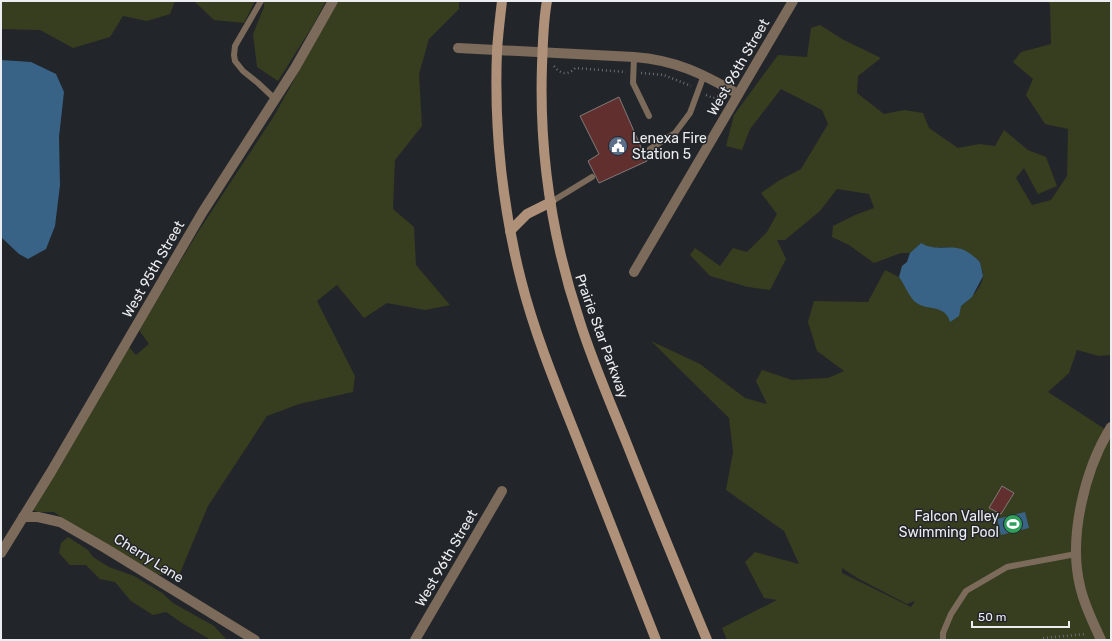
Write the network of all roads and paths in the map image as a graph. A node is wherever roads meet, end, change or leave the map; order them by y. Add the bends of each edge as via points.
1 (261, 1) edge
2 (333, 1) edge
3 (502, 1) edge
4 (547, 1) edge
5 (793, 1) edge
6 (458, 48) dead end
7 (497, 50) junction
8 (542, 52) junction
9 (634, 57) junction
10 (704, 75) junction
11 (738, 94) junction
12 (275, 99) junction
13 (649, 116) dead end
14 (650, 150) dead end
15 (592, 177) dead end
16 (551, 202) junction
17 (510, 231) junction
18 (634, 272) dead end
19 (1111, 427) edge
20 (502, 491) dead end
21 (22, 517) junction
22 (1, 553) edge
23 (1076, 554) junction
24 (1096, 629) junction
25 (1043, 638) dead end
26 (255, 640) edge
27 (415, 640) edge
28 (656, 640) edge
29 (707, 640) edge
30 (943, 640) edge
31 (1101, 640) edge

1 - 12 lane via 234,46 234,55 235,61 243,71
2 - 12 street, West 95th Street
3 - 7 main road
4 - 8 main road, Prairie Star Parkway
5 - 11 street, West 96th Street
6 - 7 street
7 - 8 street
7 - 17 main road via 498,134
8 - 9 street
8 - 16 main road, Prairie Star Parkway via 541,100
9 - 10 street via 675,64
9 - 13 lane via 634,83
10 - 11 street
10 - 14 lane via 690,112 675,132
11 - 18 street, West 96th Street
12 - 21 street, West 95th Street via 202,213 51,472
15 - 16 lane
16 - 17 main road via 527,214
16 - 29 main road, Prairie Star Parkway via 565,274 580,323
17 - 28 main road via 537,333
19 - 23 street via 1096,455 1090,474 1081,508
20 - 27 street, West 96th Street
21 - 22 street, West 95th Street
21 - 26 street, Cherry Lane via 38,517 60,522
23 - 24 street via 1084,603
23 - 30 lane via 1007,567 966,591 950,614
24 - 25 path via 1086,634
24 - 31 street

